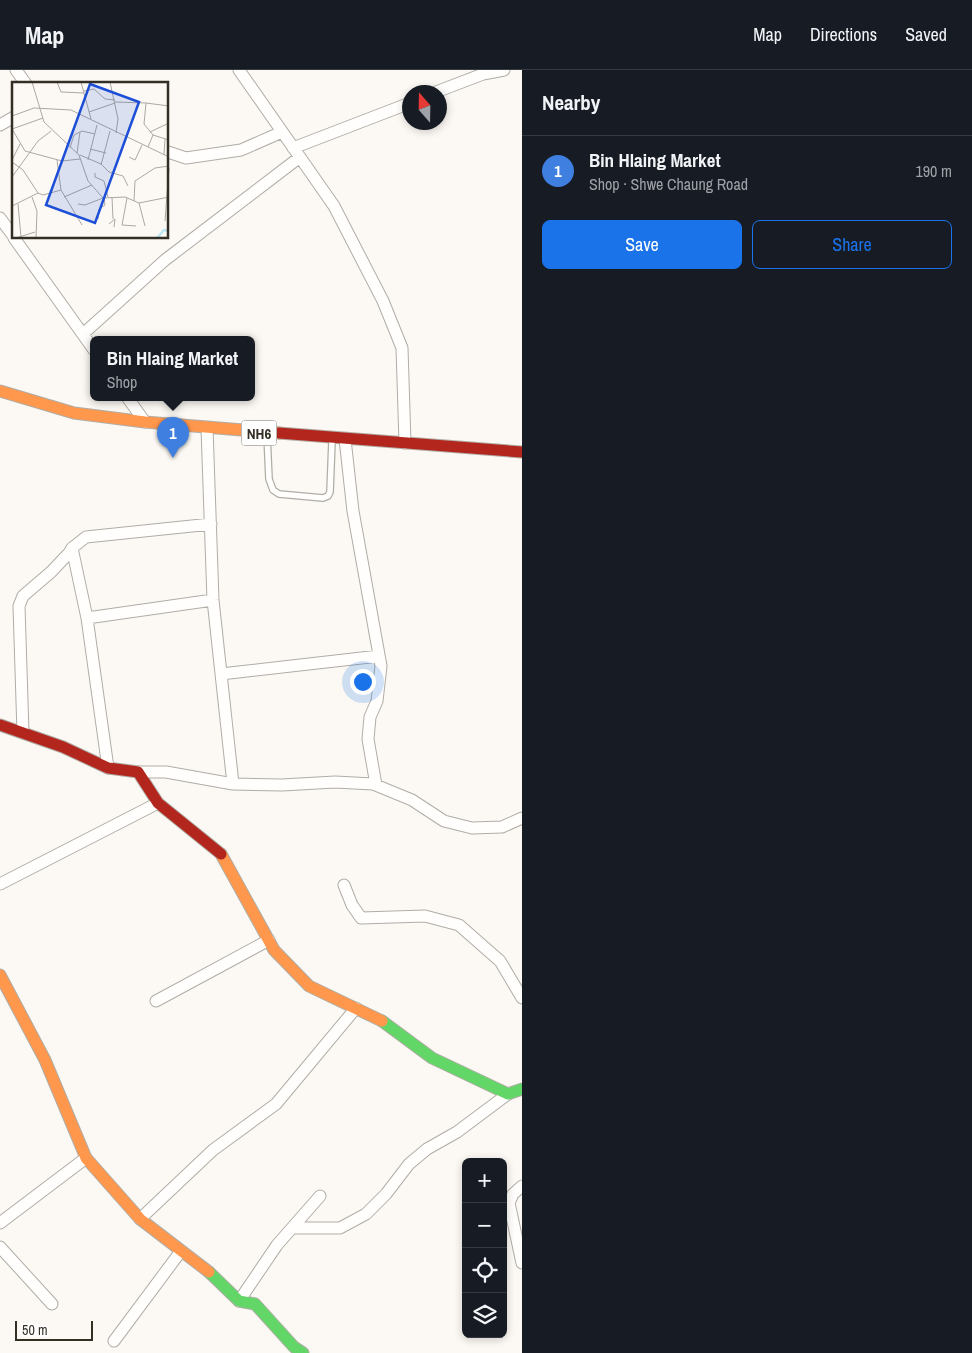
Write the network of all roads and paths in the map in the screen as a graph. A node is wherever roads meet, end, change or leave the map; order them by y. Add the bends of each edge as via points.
1 (16, 70) edge
2 (239, 70) edge
3 (504, 70) edge
4 (25, 82) edge
5 (447, 88) edge
6 (402, 107) edge
7 (12, 118) edge
8 (0, 125) edge
9 (282, 132) junction
10 (169, 152) edge
11 (296, 153) junction
12 (0, 218) edge
13 (12, 234) edge
14 (15, 239) edge
15 (83, 334) junction
16 (90, 344) edge
17 (0, 391) edge
18 (130, 401) edge
19 (145, 422) junction
20 (207, 428) junction
21 (267, 433) junction
22 (332, 438) junction
23 (345, 439) junction
24 (405, 443) junction
25 (522, 452) edge
26 (211, 524) junction
27 (72, 548) junction
28 (214, 600) junction
29 (87, 618) junction
30 (379, 656) junction
31 (221, 674) junction
32 (0, 725) edge
33 (23, 733) junction
34 (108, 768) junction
35 (138, 772) junction
36 (233, 784) junction
37 (376, 785) junction
38 (158, 803) junction
39 (522, 818) edge
40 (0, 884) edge
41 (344, 885) dead end
42 (269, 940) junction
43 (0, 975) edge
44 (522, 998) edge
45 (156, 1001) dead end
46 (356, 1008) junction
47 (521, 1091) edge
48 (508, 1094) junction
49 (86, 1158) junction
50 (522, 1186) edge
51 (320, 1196) dead end
52 (140, 1219) junction
53 (0, 1223) edge
54 (292, 1228) junction
55 (0, 1248) edge
56 (181, 1251) junction
57 (522, 1263) edge
58 (239, 1301) junction
59 (52, 1304) dead end
60 (114, 1341) dead end
61 (303, 1353) edge

1 - 4 street
2 - 9 street
3 - 5 street
6 - 11 street
7 - 8 street
9 - 10 street via 241,150 186,158
9 - 11 street
11 - 15 street via 165,260
11 - 24 street via 334,206 383,301 402,348
12 - 13 street
14 - 15 street
15 - 16 street
17 - 19 main road, NH6 via 74,413
18 - 19 street
19 - 20 main road, NH6
20 - 21 main road, NH6
20 - 26 street
21 - 22 main road, NH6
21 - 22 lane via 273,490 279,494 323,498 330,492
22 - 23 main road, NH6
23 - 24 main road, NH6
23 - 30 street via 353,511
24 - 25 main road, NH6
26 - 27 street via 86,537
26 - 28 street
27 - 29 street
27 - 33 street via 23,596 19,606
28 - 29 street
28 - 31 street
29 - 34 street
30 - 31 street
30 - 37 street via 380,682 370,717 368,739
31 - 36 street
32 - 33 main road
33 - 34 main road
34 - 35 main road
35 - 36 street via 166,772
35 - 38 main road
36 - 37 street via 335,782
37 - 39 street via 412,800 444,821 462,826 502,827
38 - 40 street
38 - 42 main road via 220,852
41 - 44 street via 361,918 425,916 459,925 500,961
42 - 45 street
42 - 46 main road via 274,950 309,986
43 - 49 main road via 46,1060
46 - 48 main road via 381,1021 432,1058
46 - 52 street via 276,1104 213,1150
47 - 48 main road
48 - 54 street via 472,1122 426,1149 366,1214 340,1228
49 - 52 main road
49 - 53 street
50 - 57 street via 509,1202
51 - 54 street
52 - 56 main road
54 - 58 street
55 - 59 street
56 - 58 main road via 212,1274
56 - 60 street
58 - 61 main road via 255,1304

